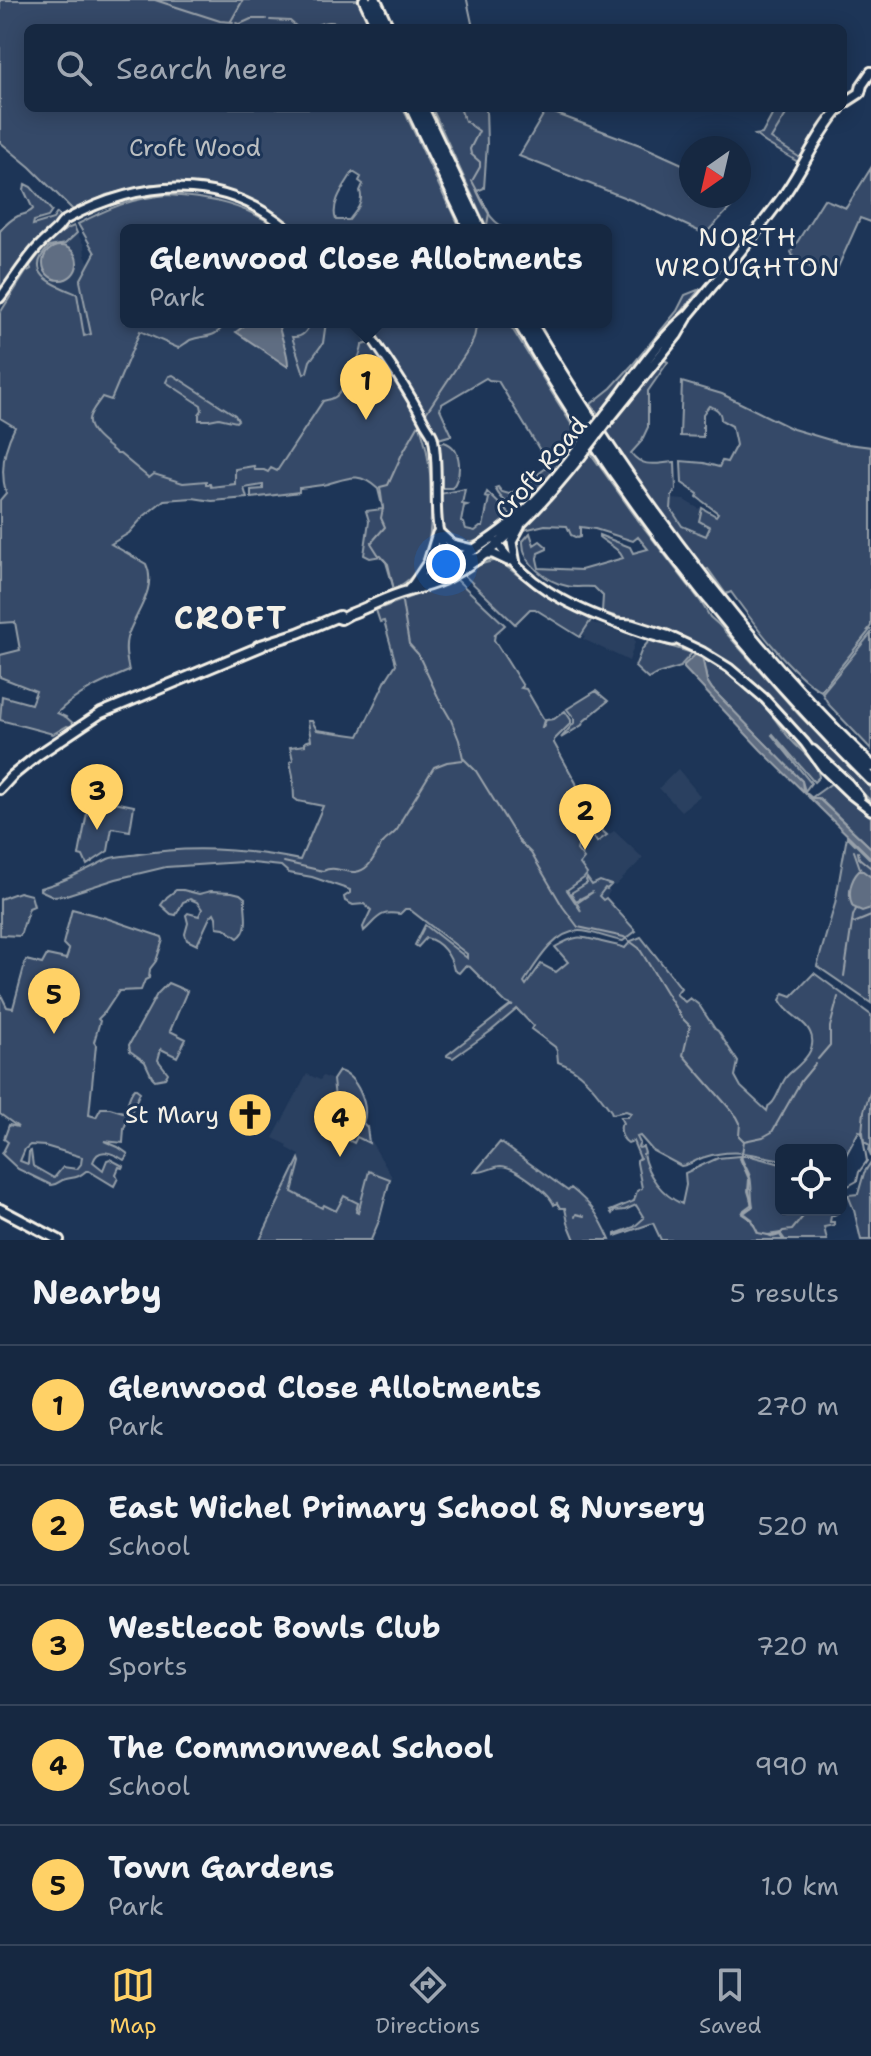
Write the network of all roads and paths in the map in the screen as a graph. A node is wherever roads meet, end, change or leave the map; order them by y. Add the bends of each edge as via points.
1 (365, 0) edge
2 (375, 0) edge
3 (376, 24) edge
4 (386, 24) edge
5 (871, 72) edge
6 (847, 102) edge
7 (414, 112) edge
8 (424, 112) edge
9 (836, 112) edge
10 (281, 224) edge
11 (467, 224) edge
12 (477, 224) edge
13 (0, 298) edge
14 (365, 328) edge
15 (523, 328) edge
16 (534, 328) edge
17 (578, 455) junction
18 (525, 521) junction
19 (437, 531) junction
20 (498, 539) junction
21 (472, 549) junction
22 (482, 555) junction
23 (515, 556) junction
24 (455, 564) junction
25 (516, 567) junction
26 (409, 589) junction
27 (871, 766) edge
28 (871, 779) edge
29 (0, 789) edge
30 (868, 807) edge
31 (0, 1209) edge
32 (59, 1240) edge

1 - 3 highway
2 - 4 highway
5 - 6 main road, Croft Road via 860,93
7 - 11 highway
8 - 12 highway
9 - 17 main road, Croft Road, bridge via 784,194
10 - 13 main road via 238,199 204,191 177,188 125,194 65,220
14 - 19 main road via 432,436
15 - 28 highway via 597,448 685,571 774,677
16 - 27 highway via 660,522 782,672
17 - 18 main road, Croft Road
17 - 20 main road, Croft Road
18 - 20 main road, Croft Road
18 - 23 main road via 512,541
19 - 21 main road via 450,544
19 - 24 main road
19 - 26 main road via 428,562
20 - 21 main road, Croft Road
20 - 22 main road, Croft Road
20 - 23 main road
20 - 25 main road
21 - 24 main road, Croft Road
22 - 24 main road, Croft Road
22 - 25 main road via 501,557
23 - 25 main road
24 - 26 main road, Croft Road via 433,584
25 - 30 main road via 593,616 679,642 729,668
26 - 29 main road, Croft Road via 117,705 31,760
31 - 32 main road

